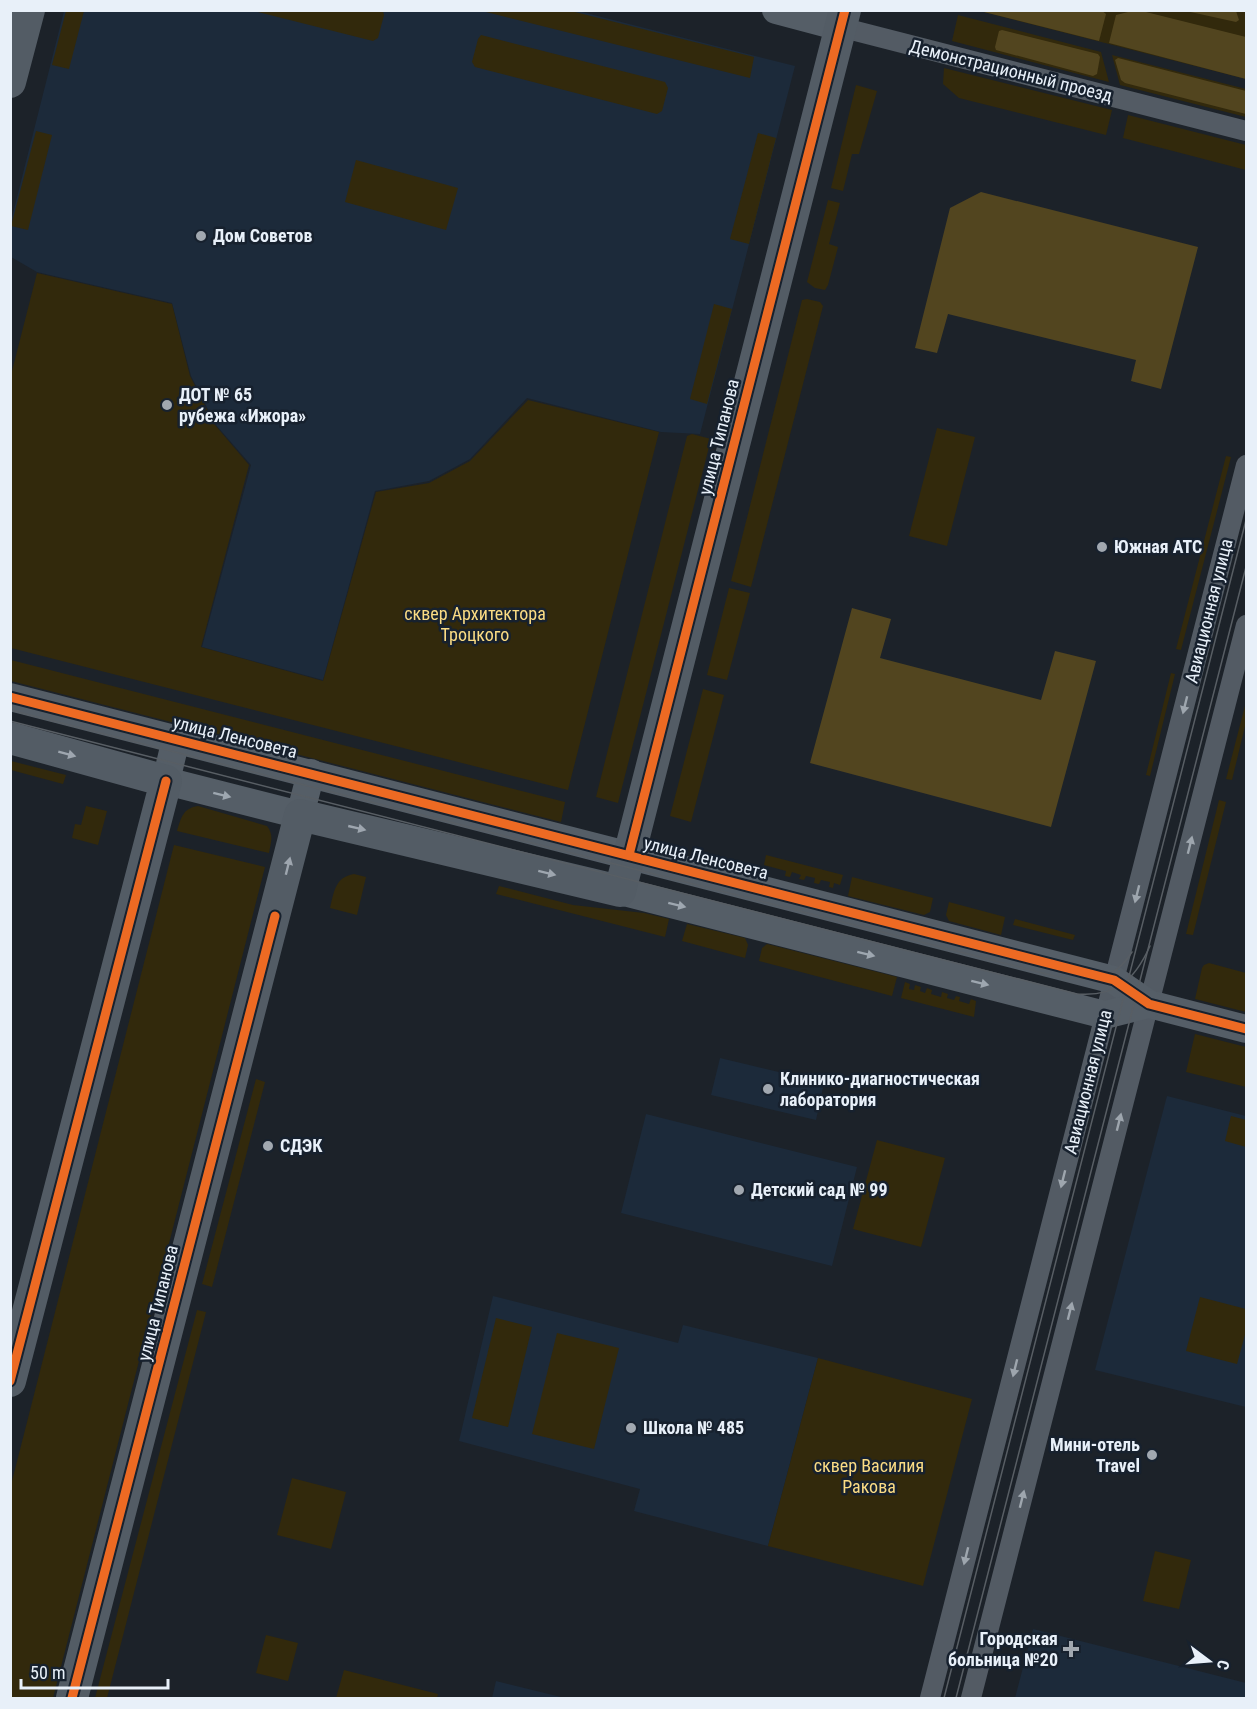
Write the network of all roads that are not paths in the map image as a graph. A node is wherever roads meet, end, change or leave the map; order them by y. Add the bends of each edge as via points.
1 (29, 10) edge
2 (776, 10) edge
3 (843, 19) edge
4 (10, 82) edge
5 (1246, 131) edge
6 (1246, 465) edge
7 (1246, 625) edge
8 (10, 697) edge
9 (10, 738) edge
10 (176, 739) junction
11 (311, 773) junction
12 (166, 781) junction
13 (300, 815) junction
14 (629, 855) junction
15 (620, 891) junction
16 (1114, 980) junction
17 (1149, 1004) junction
18 (1105, 1015) junction
19 (1246, 1029) edge
20 (10, 1381) edge
21 (72, 1698) edge
22 (930, 1698) edge
23 (971, 1698) edge

1 - 4 main road
2 - 3 street, Демонстрационный проезд
3 - 5 street, Демонстрационный проезд
3 - 14 main road, улица Типанова
6 -> 16 street, Авиационная улица
17 -> 7 street
8 - 10 street, улица Ленсовета
9 -> 12 main road, улица Ленсовета
10 - 11 street, улица Ленсовета
10 - 12 street
11 - 13 street, улица Типанова
11 - 14 street, улица Ленсовета
12 -> 13 street, улица Ленсовета
12 - 20 main road
13 -> 15 main road, улица Ленсовета
21 -> 13 main road, улица Типанова
14 - 15 main road, улица Типанова
14 - 16 street, улица Ленсовета
15 -> 18 street, улица Ленсовета
16 - 17 street, улица Ленсовета
16 - 18 street, Авиационная улица
17 - 18 street, улица Ленсовета
17 - 19 street, улица Ленсовета
23 -> 17 street
18 -> 22 street, Авиационная улица

